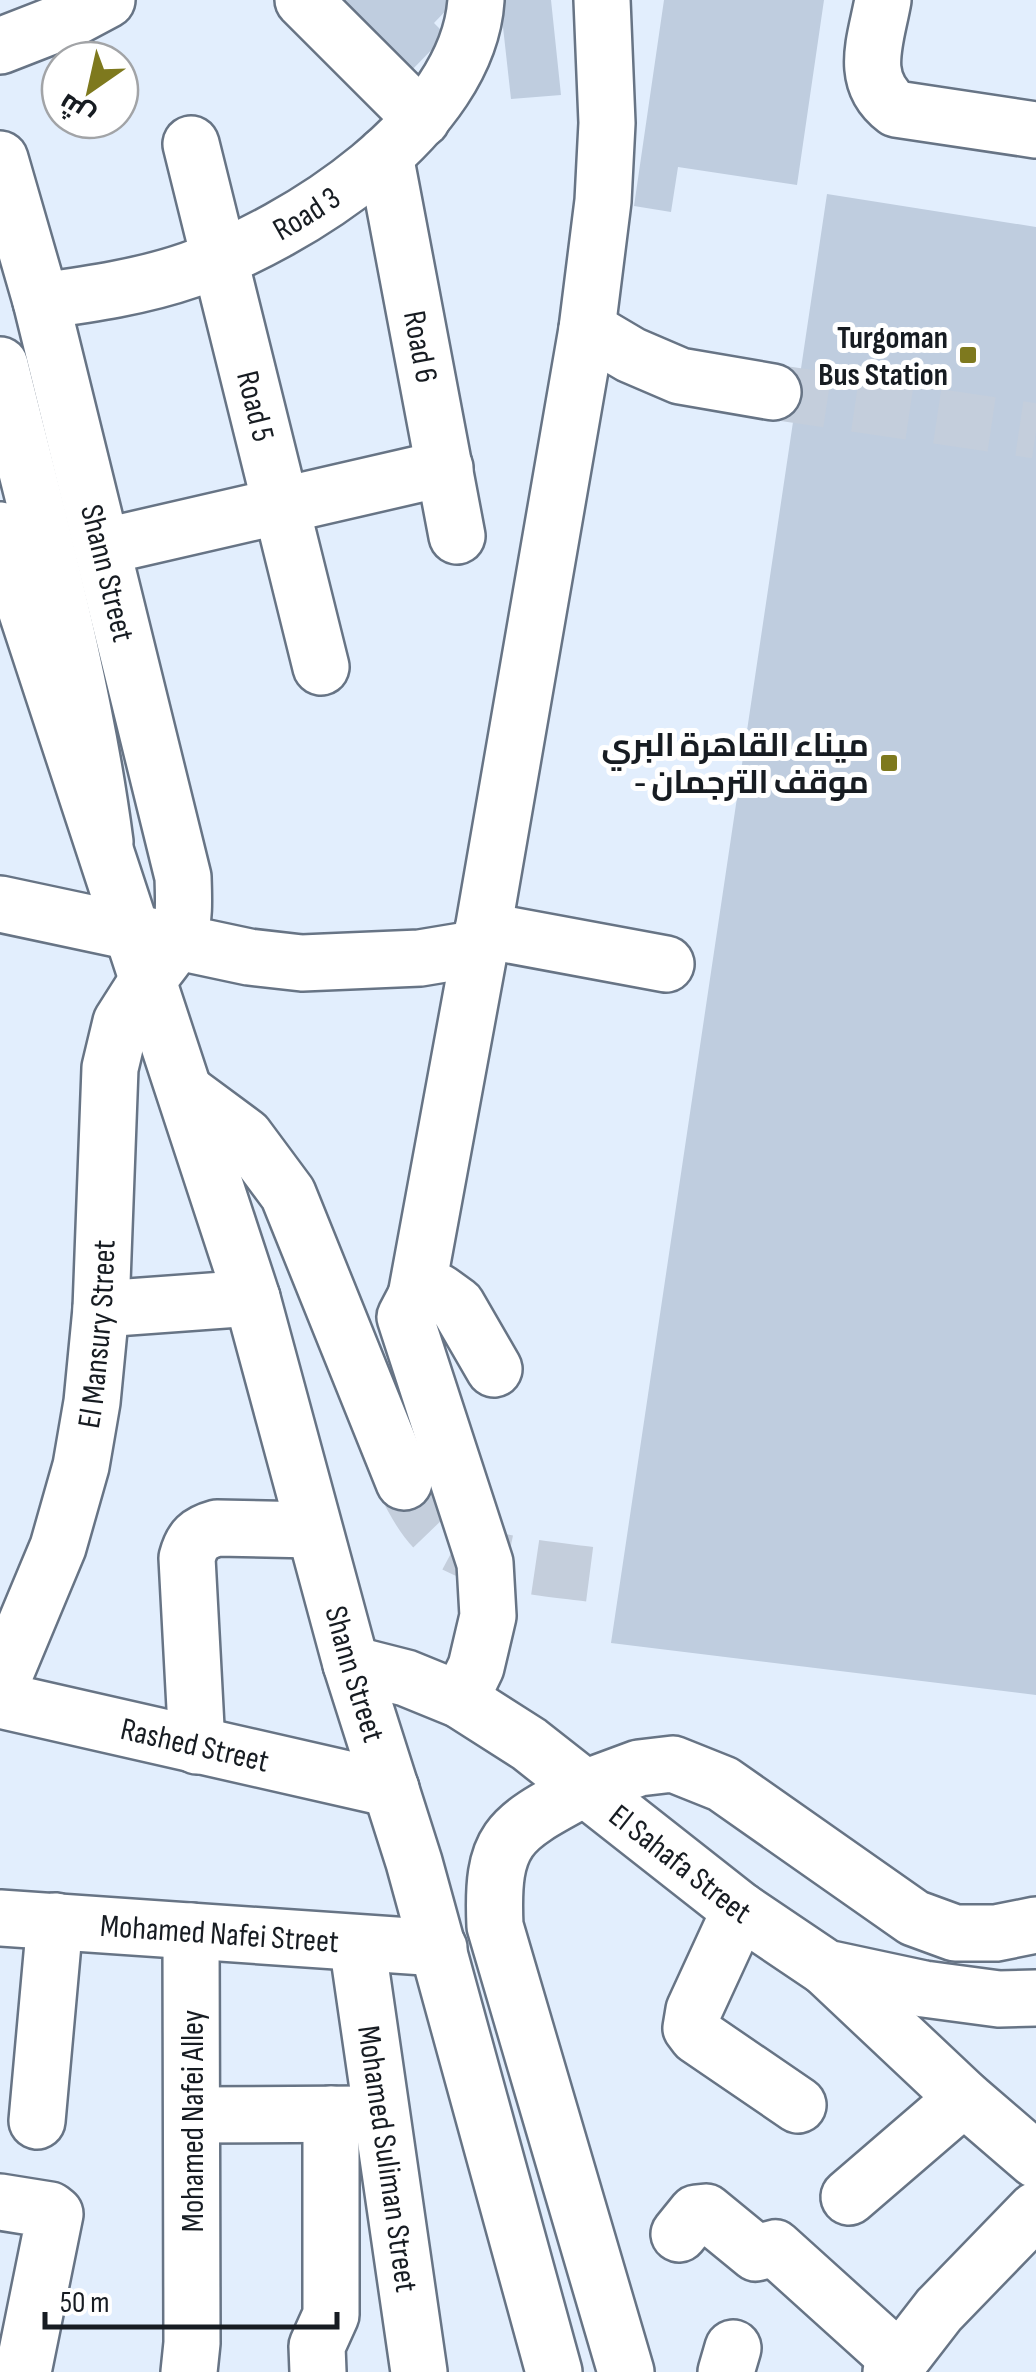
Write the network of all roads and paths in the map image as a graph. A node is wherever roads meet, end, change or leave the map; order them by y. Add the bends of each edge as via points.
1 (106, 0) edge
2 (303, 0) edge
3 (476, 0) edge
4 (602, 0) edge
5 (883, 0) edge
6 (0, 46) edge
7 (1036, 130) edge
8 (404, 137) junction
9 (191, 144) dead end
10 (0, 159) edge
11 (219, 258) junction
12 (41, 302) junction
13 (587, 330) junction
14 (0, 365) edge
15 (773, 392) tunnel mouth
16 (445, 468) junction
17 (281, 506) junction
18 (458, 536) dead end
19 (102, 547) junction
20 (5, 562) edge
21 (321, 667) dead end
22 (105, 842) junction
23 (0, 904) edge
24 (482, 939) junction
25 (154, 950) junction
26 (666, 964) dead end
27 (187, 1093) junction
28 (416, 1296) junction
29 (252, 1298) junction
30 (102, 1309) junction
31 (494, 1369) dead end
32 (404, 1482) tunnel mouth
33 (314, 1530) junction
34 (351, 1664) junction
35 (0, 1686) edge
36 (0, 1700) edge
37 (460, 1700) junction
38 (197, 1746) junction
39 (585, 1788) junction
40 (391, 1789) junction
41 (500, 1851) junction
42 (414, 1862) junction
43 (740, 1910) junction
44 (0, 1918) edge
45 (55, 1922) junction
46 (1036, 1925) edge
47 (191, 1931) junction
48 (357, 1942) junction
49 (439, 1948) junction
50 (826, 1968) junction
51 (1036, 1998) edge
52 (964, 2098) junction
53 (798, 2105) dead end
54 (357, 2114) junction
55 (192, 2115) junction
56 (37, 2120) dead end
57 (1036, 2160) edge
58 (0, 2172) edge
59 (0, 2188) edge
60 (849, 2197) dead end
61 (0, 2202) edge
62 (1036, 2210) edge
63 (680, 2234) dead end
64 (895, 2366) edge
65 (23, 2372) edge
66 (189, 2372) edge
67 (318, 2372) edge
68 (420, 2372) edge
69 (554, 2372) edge
70 (626, 2372) edge

1 - 6 main road
2 - 8 main road
3 - 8 main road, Road 3 via 452,76
4 - 13 main road via 606,143
5 - 7 main road via 871,65 882,98 896,108
8 - 11 main road, Road 3 via 325,202
8 - 16 main road, Road 6
9 - 11 main road, Road 5
10 - 12 main road, Shann Street
11 - 12 main road, Road 3 via 116,290
11 - 17 main road, Road 5
12 - 19 main road, Shann Street
13 - 15 main road via 680,376
13 - 24 main road
14 - 22 main road via 95,766
16 - 17 main road
16 - 18 main road, Road 6
17 - 19 main road
17 - 21 main road, Road 5
19 - 25 main road, Shann Street via 182,877 184,912
20 - 22 main road, Shann Street
22 - 25 main road, Shann Street
23 - 25 main road
24 - 25 main road via 420,958 302,963
24 - 26 main road
24 - 28 main road
25 - 27 main road, Shann Street
25 - 30 main road, El Mansury Street via 121,1022 110,1068
27 - 29 main road, Shann Street
27 - 32 main road via 245,1136 288,1194
28 - 31 main road via 439,1292 457,1305
28 - 37 main road via 405,1316 485,1564 488,1616
29 - 30 main road
29 - 33 main road, Shann Street
30 - 35 main road, El Mansury Street via 81,1466 58,1547
33 - 34 main road, Shann Street
33 - 38 main road via 218,1528 191,1543
34 - 37 main road, El Sahafa Street
34 - 40 main road, Shann Street
36 - 38 main road, Rashed Street
37 - 39 main road, El Sahafa Street
38 - 40 main road, Rashed Street
39 - 41 main road via 518,1828
39 - 43 main road, El Sahafa Street
39 - 46 main road via 639,1768 673,1764 723,1784 914,1918 955,1932
40 - 42 main road, Shann Street
41 - 42 main road
41 - 70 main road via 495,1926
42 - 49 main road, Shann Street
43 - 50 main road, El Sahafa Street
43 - 53 main road via 691,2028
44 - 45 main road, Mohamed Nafei Street
45 - 47 main road, Mohamed Nafei Street
45 - 56 main road
47 - 48 main road, Mohamed Nafei Street
47 - 55 main road, Mohamed Nafei Alley
48 - 49 main road, Mohamed Nafei Street
48 - 54 main road, Mohamed Suliman Street
49 - 69 main road, Shann Street
50 - 51 main road, El Sahafa Street via 924,1989
50 - 52 main road
52 - 57 main road
52 - 60 main road
54 - 55 main road
54 - 67 main road via 332,2315 317,2346
54 - 68 main road, Mohamed Suliman Street
55 - 66 main road, Mohamed Nafei Alley
58 - 59 main road
61 - 65 main road via 55,2214
62 - 64 main road
63 - 64 main road via 706,2212 756,2253 775,2248

